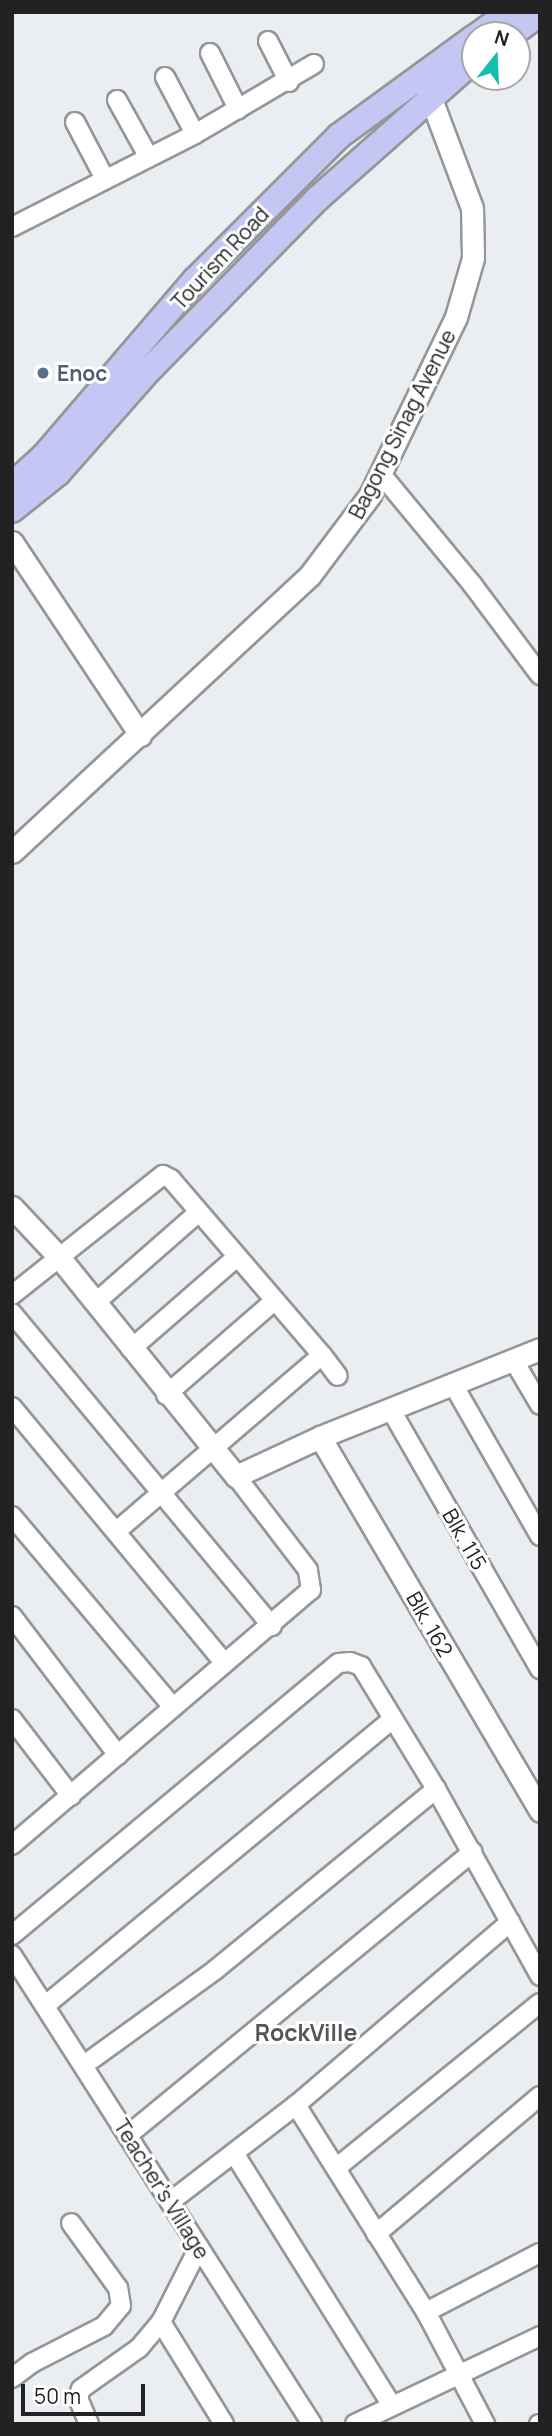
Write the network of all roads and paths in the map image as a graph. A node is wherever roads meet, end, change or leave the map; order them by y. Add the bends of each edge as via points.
1 (268, 41) dead end
2 (461, 46) edge
3 (209, 52) dead end
4 (314, 64) dead end
5 (461, 66) edge
6 (165, 77) dead end
7 (289, 82) junction
8 (426, 85) junction
9 (117, 100) dead end
10 (239, 109) junction
11 (75, 122) dead end
12 (195, 134) junction
13 (148, 156) junction
14 (104, 177) junction
15 (12, 227) edge
16 (382, 474) junction
17 (12, 485) edge
18 (12, 510) edge
19 (12, 542) edge
20 (540, 675) edge
21 (140, 735) junction
22 (12, 852) edge
23 (12, 1207) edge
24 (200, 1212) junction
25 (59, 1257) junction
26 (237, 1257) junction
27 (12, 1295) edge
28 (274, 1301) junction
29 (95, 1303) junction
30 (12, 1313) edge
31 (131, 1349) junction
32 (540, 1349) edge
33 (322, 1355) junction
34 (514, 1361) junction
35 (338, 1376) dead end
36 (454, 1386) junction
37 (166, 1395) junction
38 (540, 1405) edge
39 (12, 1407) edge
40 (391, 1410) junction
41 (320, 1437) junction
42 (211, 1446) junction
43 (236, 1476) junction
44 (162, 1491) junction
45 (12, 1516) edge
46 (117, 1531) junction
47 (540, 1536) edge
48 (12, 1616) edge
49 (272, 1626) junction
50 (225, 1662) junction
51 (540, 1668) edge
52 (173, 1707) junction
53 (12, 1719) edge
54 (392, 1720) junction
55 (118, 1755) junction
56 (436, 1789) junction
57 (71, 1796) junction
58 (540, 1811) edge
59 (15, 1838) edge
60 (473, 1853) junction
61 (510, 1922) junction
62 (12, 1935) edge
63 (12, 1955) edge
64 (540, 1976) edge
65 (540, 2003) edge
66 (47, 2004) junction
67 (83, 2065) junction
68 (540, 2095) edge
69 (296, 2105) junction
70 (128, 2135) junction
71 (234, 2153) junction
72 (336, 2168) junction
73 (170, 2202) junction
74 (71, 2223) dead end
75 (376, 2234) junction
76 (199, 2247) junction
77 (540, 2253) edge
78 (426, 2312) junction
79 (161, 2322) junction
80 (540, 2336) edge
81 (459, 2376) junction
82 (12, 2378) edge
83 (392, 2406) junction
84 (89, 2424) edge
85 (224, 2424) edge
86 (312, 2424) edge
87 (355, 2424) edge
88 (485, 2424) edge

1 - 7 street
2 - 8 main road, Tourism Road via 449,54
3 - 10 street
4 - 7 street
5 - 8 main road
6 - 12 street
7 - 10 street
8 - 16 street, Bagong Sinag Avenue via 472,208 473,258 456,317
8 - 17 main road, Tourism Road via 338,136 195,281 44,456
8 - 18 main road, Tourism Road via 151,368 58,473
9 - 13 street
10 - 12 street
11 - 14 street
12 - 13 street
13 - 14 street
14 - 15 street
16 - 20 street
16 - 21 street, Bagong Sinag Avenue via 356,520 310,575
19 - 21 street
21 - 22 street, Bagong Sinag Avenue
23 - 25 street
24 - 25 street via 171,1179 156,1176
24 - 26 street
24 - 29 street
25 - 27 street
25 - 29 street
26 - 28 street
26 - 31 street
28 - 33 street
28 - 37 street
29 - 31 street
30 - 44 street
31 - 37 street
32 - 34 street
33 - 35 street
33 - 42 street
34 - 36 street
34 - 38 street
36 - 40 street
36 - 47 street
37 - 42 street
39 - 46 street
40 - 41 street
40 - 51 street, Blk. 115
41 - 43 street
41 - 58 street, Blk. 162
42 - 43 street
42 - 44 street
43 - 49 street via 312,1579 311,1590
44 - 46 street
44 - 49 street
45 - 52 street
46 - 50 street
48 - 55 street
49 - 50 street
50 - 52 street
52 - 55 street
53 - 57 street
54 - 56 street
54 - 62 street via 361,1666 339,1663
54 - 66 street
55 - 57 street
56 - 60 street
56 - 67 street via 215,1970
57 - 59 street
60 - 61 street
60 - 70 street
61 - 64 street
61 - 69 street
63 - 66 street, Teacher's Village
65 - 72 street
66 - 67 street, Teacher's Village
67 - 70 street, Teacher's Village
68 - 75 street
69 - 71 street
69 - 72 street
70 - 73 street, Teacher's Village
71 - 73 street
71 - 83 street
72 - 75 street
73 - 76 street, Teacher's Village
74 - 82 street via 118,2288 121,2306 104,2326
75 - 78 street
76 - 79 street
76 - 86 street, Teacher's Village
77 - 78 street
78 - 81 street
79 - 84 street via 139,2348 81,2389 78,2398
79 - 85 street
80 - 81 street
81 - 83 street
81 - 88 street
83 - 87 street

